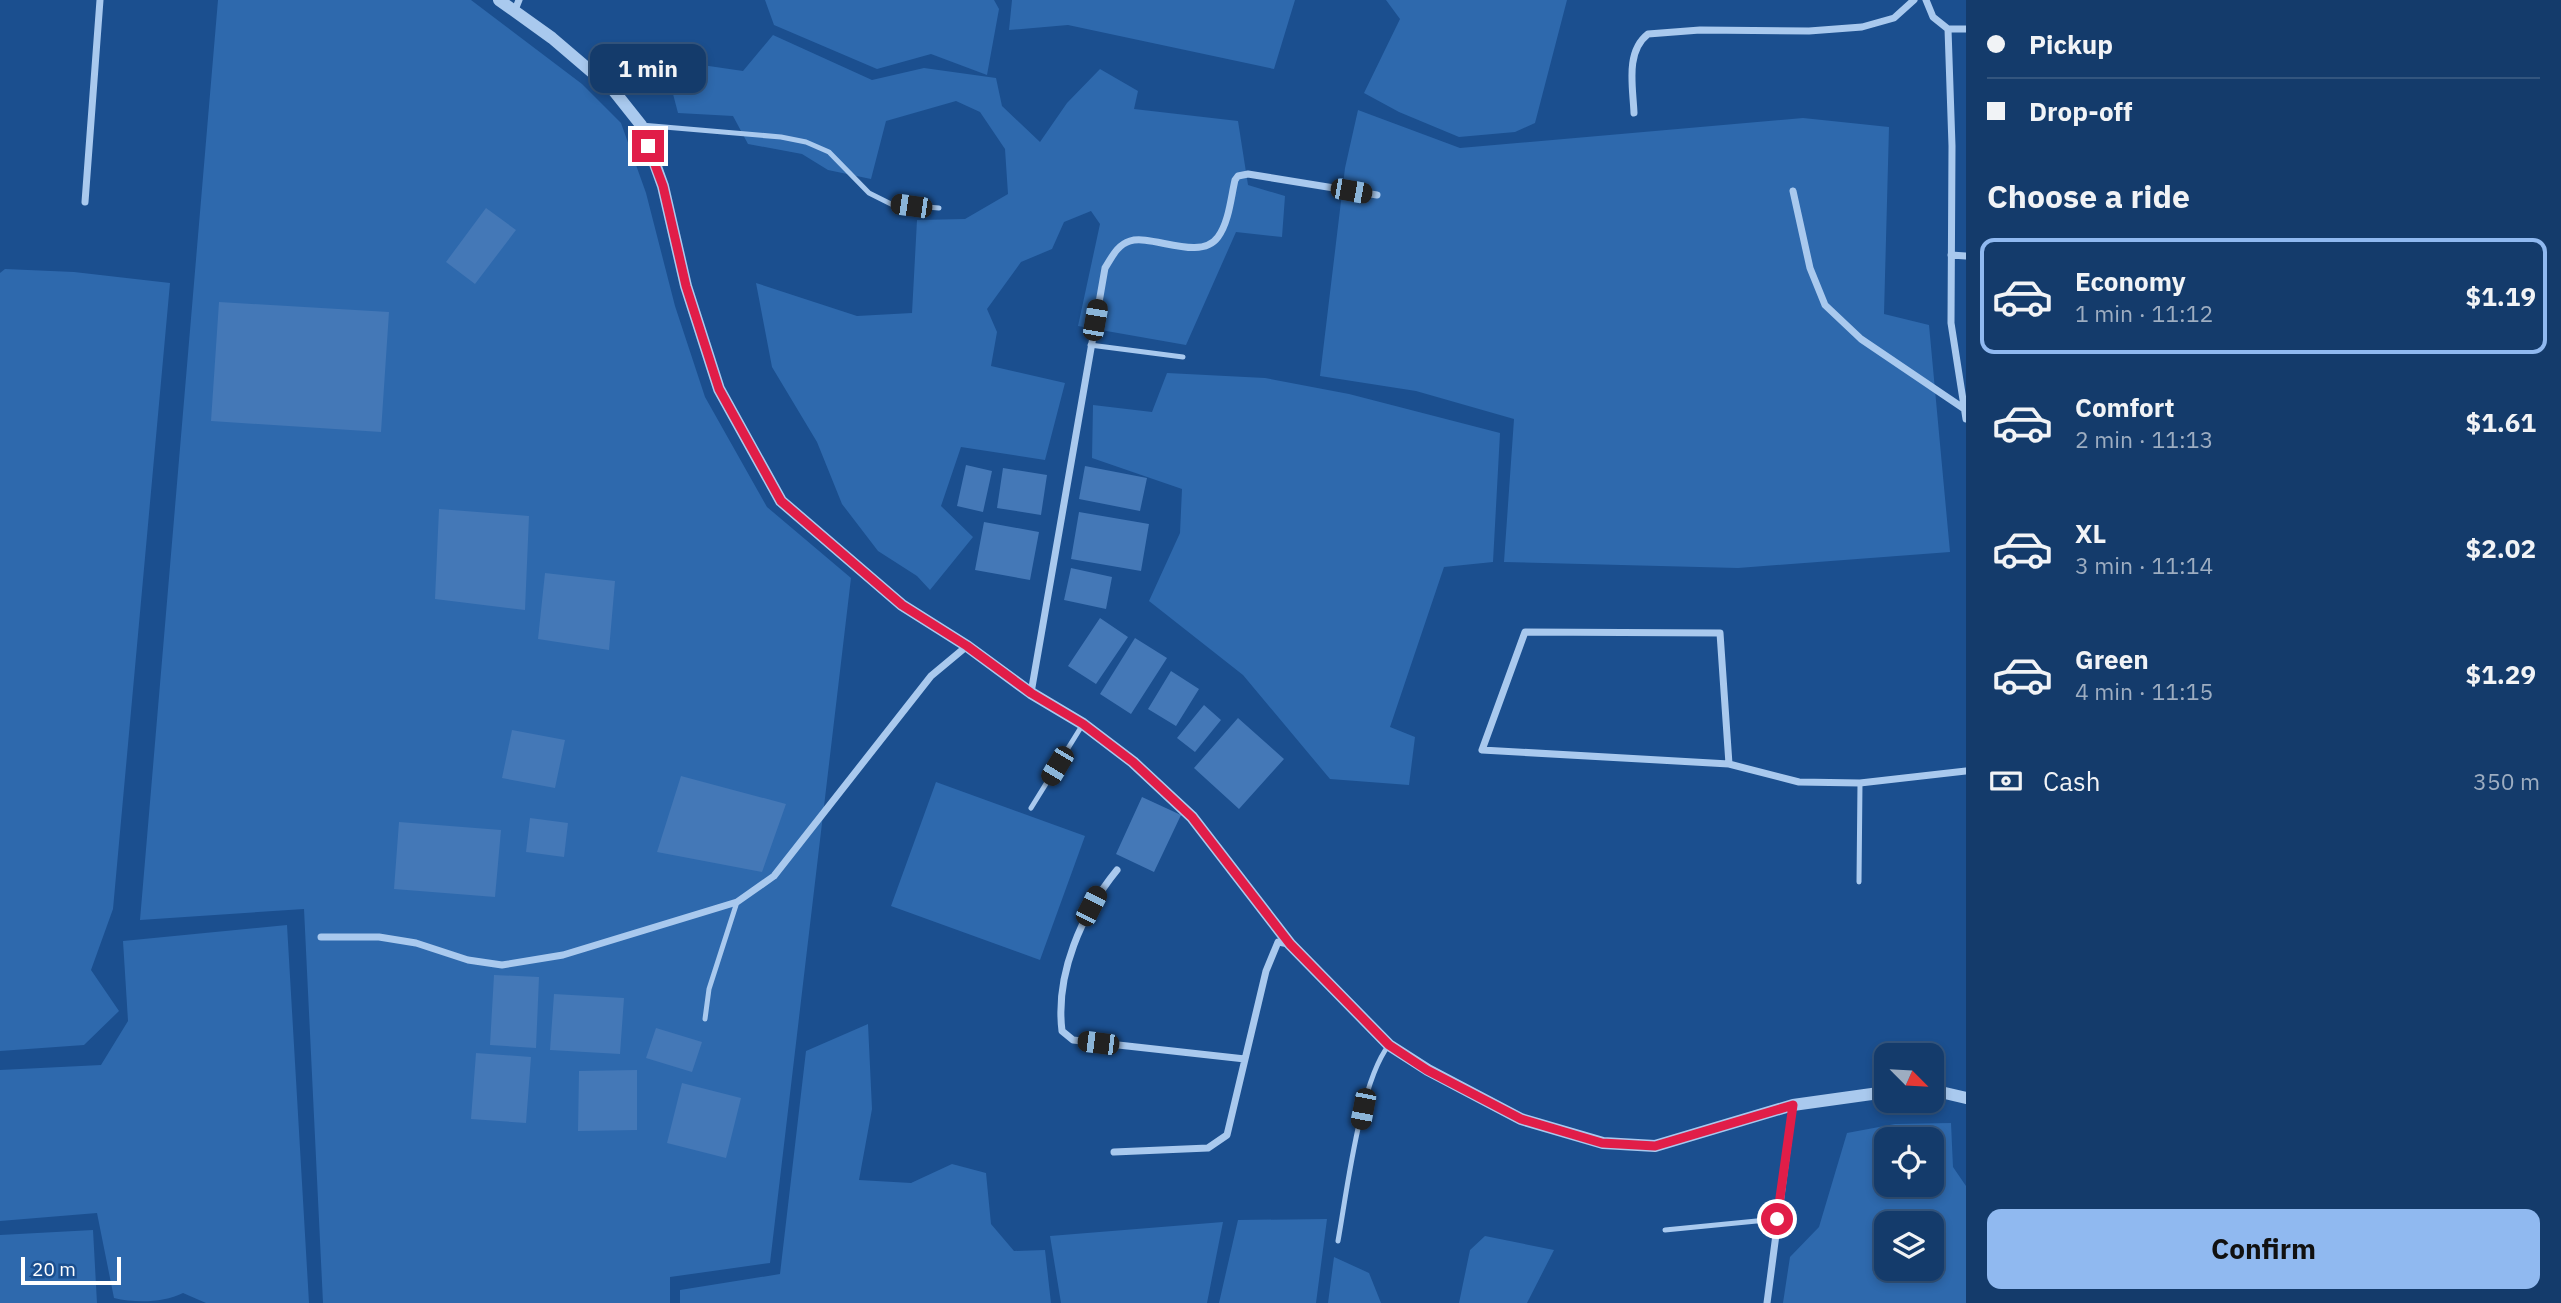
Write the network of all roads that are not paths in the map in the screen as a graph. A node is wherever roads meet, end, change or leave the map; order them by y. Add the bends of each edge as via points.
1 (100, 0) edge
2 (499, 0) edge
3 (1914, 0) edge
4 (1926, 0) edge
5 (517, 5) edge
6 (1948, 29) junction
7 (1966, 29) edge
8 (1634, 113) dead end
9 (641, 125) junction
10 (1793, 191) dead end
11 (1377, 195) dead end
12 (85, 202) dead end
13 (939, 208) dead end
14 (1951, 255) junction
15 (1966, 256) edge
16 (1090, 345) junction
17 (1184, 357) dead end
18 (1963, 408) junction
19 (1966, 419) edge
20 (967, 646) junction
21 (1031, 693) junction
22 (1083, 724) junction
23 (1729, 764) junction
24 (1966, 771) edge
25 (1860, 783) junction
26 (1031, 808) dead end
27 (1117, 870) dead end
28 (1859, 881) dead end
29 (737, 902) junction
30 (321, 937) dead end
31 (1290, 944) junction
32 (705, 1019) dead end
33 (1389, 1045) junction
34 (1245, 1059) junction
35 (1944, 1093) edge
36 (1874, 1095) edge
37 (1966, 1098) edge
38 (1793, 1105) junction
39 (1115, 1152) dead end
40 (1777, 1219) junction
41 (1665, 1230) dead end
42 (1338, 1241) dead end
43 (1767, 1303) edge

1 - 12 street
2 - 5 street
3 - 8 street via 1894,18 1862,27 1648,34 1636,48 1633,63
4 - 6 street via 1933,17
5 - 9 street via 614,91
6 - 7 street
6 - 14 street
9 - 13 lane via 806,142 829,152 869,193 891,204
9 - 20 street via 663,186 686,286 719,389 781,501 902,605
10 - 18 street via 1810,268 1825,305 1861,339
11 - 16 street via 1238,176 1217,238 1199,248 1132,240 1117,249 1105,268
14 - 15 street
14 - 18 street via 1951,323
16 - 17 lane
16 - 21 street
18 - 19 street
20 - 21 street
20 - 29 street via 931,676 774,876
21 - 22 street
22 - 26 lane
22 - 31 street via 1133,762 1192,817
23 - 23 street via 1509,751 1482,750 1525,632 1720,633
23 - 25 street via 1799,782
24 - 25 street
25 - 28 lane
27 - 34 street via 1098,894 1067,965 1062,1031 1073,1040
29 - 30 street via 563,955 502,965 379,937
29 - 32 lane via 709,989
31 - 33 street
31 - 34 street via 1278,942 1266,971
33 - 38 street via 1521,1119 1602,1143 1655,1146
33 - 42 lane via 1379,1057 1363,1109
34 - 39 street via 1227,1135 1209,1148
35 - 37 street
36 - 38 street
38 - 40 street
40 - 41 lane
40 - 43 street

